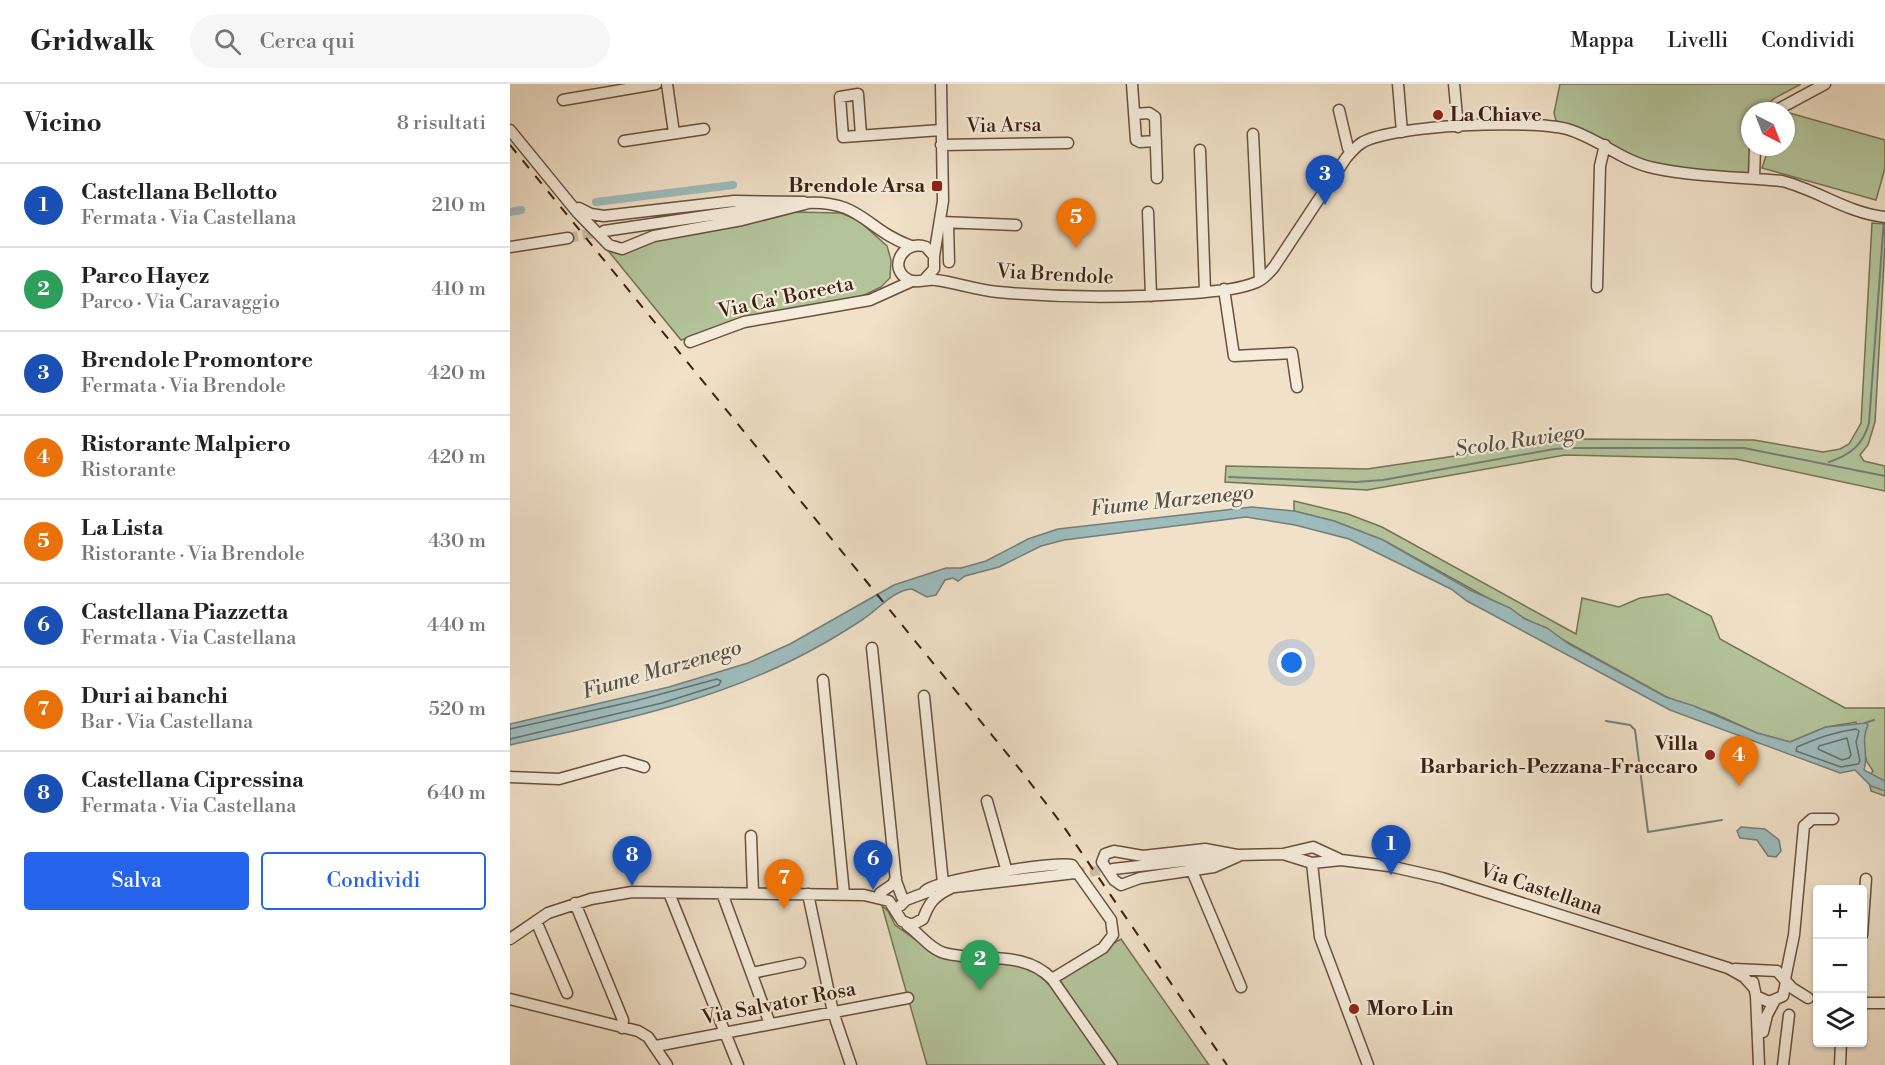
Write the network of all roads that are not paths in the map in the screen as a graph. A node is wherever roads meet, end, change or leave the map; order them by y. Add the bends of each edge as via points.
1 (656, 84) edge
2 (667, 84) edge
3 (940, 84) edge
4 (1132, 84) edge
5 (1398, 84) edge
6 (1454, 84) edge
7 (1825, 84) edge
8 (596, 89) edge
9 (563, 100) dead end
10 (1792, 102) edge
11 (1339, 110) dead end
12 (1134, 114) junction
13 (1458, 127) junction
14 (704, 129) dead end
15 (510, 130) edge
16 (941, 130) junction
17 (1402, 132) junction
18 (674, 133) junction
19 (1253, 134) dead end
20 (861, 135) dead end
21 (624, 141) dead end
22 (1156, 141) junction
23 (1068, 143) dead end
24 (941, 145) junction
25 (1605, 145) junction
26 (1200, 150) dead end
27 (1351, 152) junction
28 (1755, 156) edge
29 (1157, 178) dead end
30 (1754, 178) junction
31 (568, 201) junction
32 (809, 203) junction
33 (1148, 212) dead end
34 (1883, 216) edge
35 (943, 224) junction
36 (1016, 225) dead end
37 (881, 230) junction
38 (604, 231) tunnel mouth
39 (568, 238) tunnel mouth
40 (916, 245) junction
41 (510, 247) edge
42 (934, 260) junction
43 (949, 262) dead end
44 (899, 263) junction
45 (924, 280) junction
46 (1260, 280) junction
47 (912, 281) junction
48 (959, 285) junction
49 (1597, 287) dead end
50 (1224, 289) junction
51 (889, 290) junction
52 (1205, 292) junction
53 (1151, 296) junction
54 (690, 342) dead end
55 (1297, 387) dead end
56 (872, 648) dead end
57 (824, 680) dead end
58 (924, 696) dead end
59 (644, 767) dead end
60 (510, 777) edge
61 (987, 801) dead end
62 (1833, 819) dead end
63 (751, 836) dead end
64 (1313, 849) junction
65 (1283, 854) junction
66 (1239, 855) junction
67 (1341, 860) junction
68 (1313, 862) junction
69 (1113, 869) tunnel mouth
70 (1192, 871) junction
71 (1007, 872) junction
72 (1075, 873) tunnel mouth
73 (896, 878) junction
74 (1866, 879) dead end
75 (1866, 885) edge
76 (947, 886) junction
77 (669, 893) junction
78 (722, 893) junction
79 (753, 893) junction
80 (880, 893) junction
81 (808, 894) junction
82 (844, 894) junction
83 (864, 895) junction
84 (907, 898) junction
85 (576, 903) junction
86 (925, 913) junction
87 (901, 919) junction
88 (536, 921) junction
89 (510, 939) edge
90 (927, 941) junction
91 (1788, 957) junction
92 (800, 963) dead end
93 (1728, 968) junction
94 (1767, 970) junction
95 (752, 973) junction
96 (1052, 979) junction
97 (1786, 980) junction
98 (1240, 987) dead end
99 (1755, 991) junction
100 (567, 993) dead end
101 (908, 998) dead end
102 (1813, 998) edge
103 (510, 999) edge
104 (1777, 1001) junction
105 (1867, 1003) edge
106 (1885, 1003) edge
107 (833, 1012) junction
108 (1789, 1015) dead end
109 (770, 1024) junction
110 (618, 1027) junction
111 (725, 1033) junction
112 (656, 1046) junction
113 (1760, 1047) junction
114 (1841, 1047) edge
115 (667, 1065) edge
116 (738, 1065) edge
117 (851, 1065) edge
118 (1112, 1065) edge
119 (1368, 1065) edge
120 (1759, 1065) edge
121 (1783, 1065) edge
122 (1840, 1065) edge

1 - 8 street
2 - 18 street
3 - 16 street
4 - 12 street
5 - 17 street
6 - 13 street
7 - 10 street
8 - 9 street
11 - 27 street
12 - 22 street via 1137,141
12 - 22 street via 1154,115
13 - 17 street
13 - 25 street via 1545,125
14 - 18 street
15 - 31 street
16 - 20 street
16 - 24 street
17 - 27 street via 1364,142
18 - 21 street
19 - 46 street
22 - 29 street
23 - 24 street, Via Arsa
24 - 35 street
25 - 30 street via 1636,163 1657,169
25 - 49 street via 1600,166
26 - 52 street
27 - 46 street via 1281,258
28 - 30 street
30 - 34 street via 1792,184 1841,206
31 - 32 street via 591,214 604,216 734,201
31 - 32 street via 609,245 622,249 660,235
32 - 37 street via 845,207
32 - 38 street
33 - 53 street
35 - 36 street
35 - 40 street via 931,238
35 - 42 street
35 - 43 street
37 - 40 street
37 - 44 street
39 - 41 street
40 - 42 street
40 - 44 street via 905,249
42 - 45 street via 932,274
42 - 48 street, Via Brendole via 942,274
44 - 47 street via 902,274
44 - 51 street
45 - 47 street
45 - 48 street, Via Brendole
46 - 50 street, Via Brendole
47 - 51 street, Via Ca' Boreeta
48 - 53 street, Via Brendole via 998,292
50 - 52 street, Via Brendole
50 - 55 street via 1234,356 1293,353
51 - 54 street, Via Ca' Boreeta via 870,300 744,322
52 - 53 street, Via Brendole
56 - 73 street
57 - 82 street
58 - 76 street
59 - 60 street via 624,761 559,778
61 - 71 street
62 - 91 street via 1812,819 1804,824 1795,924
63 - 79 street
64 - 65 street, Via Castellana
64 - 67 street, Via Castellana
64 - 68 street via 1305,855
65 - 66 street, Via Castellana
65 - 68 street, Via Castellana
66 - 69 street, Via Castellana
66 - 70 street, Via Castellana via 1214,867
66 - 70 street, Via Castellana via 1205,849 1143,856 1114,851 1102,859 1112,878 1121,885
67 - 68 street, Via Castellana
67 - 93 street, Via Castellana via 1389,866 1457,882
68 - 119 street via 1320,937
70 - 98 street
71 - 76 street
71 - 96 street via 1072,865 1112,924 1113,935 1107,944
72 - 76 street
73 - 80 street
73 - 84 street
74 - 75 street
76 - 84 street
76 - 86 street
77 - 78 street
77 - 85 street via 632,892
77 - 111 street
78 - 79 street
78 - 95 street
79 - 81 street
80 - 83 street
80 - 84 street
81 - 82 street
81 - 107 street
82 - 83 street
83 - 87 street via 889,901
84 - 86 street via 921,902
84 - 87 street via 900,905
85 - 88 street
85 - 110 street via 623,1020
86 - 87 street via 918,924
86 - 90 street
87 - 90 street
88 - 89 street
88 - 100 street
90 - 96 street via 946,953 1032,964
91 - 94 street
91 - 97 street
92 - 95 street
93 - 94 street, Via Castellana
93 - 99 street, Via Castellana via 1744,977
94 - 97 street via 1781,973
94 - 99 street via 1755,977
95 - 109 street
96 - 118 street
97 - 102 street via 1797,993
97 - 104 street via 1785,992
99 - 104 street via 1764,1002
99 - 113 street
101 - 107 street, Via Salvator Rosa
102 - 104 street
103 - 110 street
104 - 113 street via 1767,1015
105 - 106 street
107 - 109 street, Via Salvator Rosa
107 - 117 street
108 - 121 street
109 - 111 street, Via Salvator Rosa
110 - 112 street via 648,1037
111 - 112 street, Via Salvator Rosa
111 - 116 street
112 - 115 street
113 - 120 street
114 - 122 street

